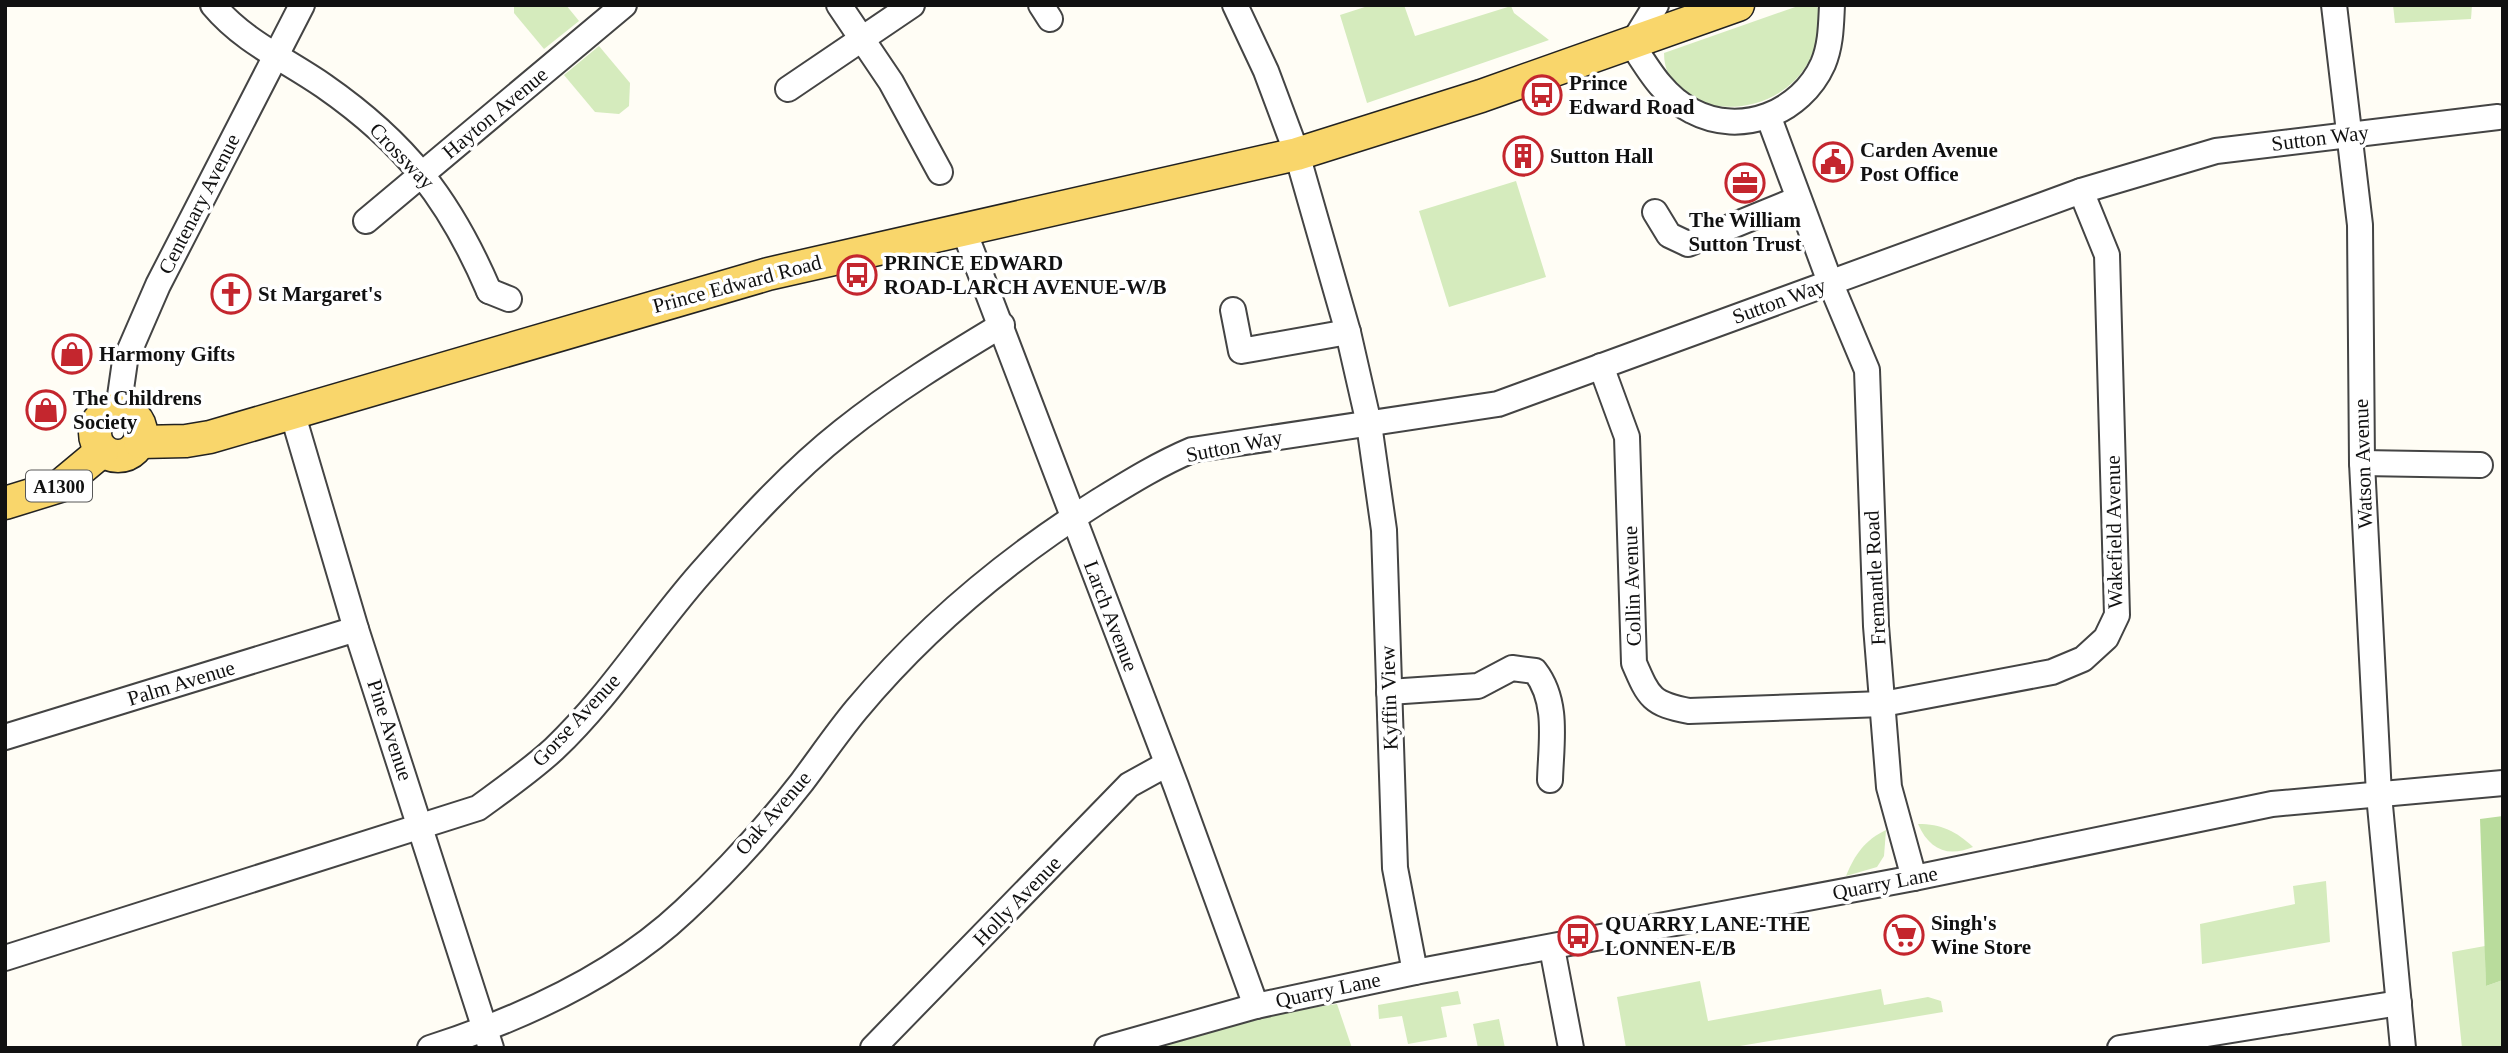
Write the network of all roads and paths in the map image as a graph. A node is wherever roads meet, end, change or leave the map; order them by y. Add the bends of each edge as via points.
1 (213, 5) edge
2 (302, 5) edge
3 (624, 5) edge
4 (839, 5) edge
5 (912, 5) edge
6 (1235, 5) edge
7 (1656, 5) edge
8 (1738, 5) edge
9 (1832, 5) edge
10 (2334, 5) edge
11 (863, 39) junction
12 (1632, 44) junction
13 (275, 57) junction
14 (788, 89) dead end
15 (2498, 117) dead end
16 (1769, 118) junction
17 (2349, 134) junction
18 (1297, 154) junction
19 (940, 172) dead end
20 (424, 173) junction
21 (2081, 191) junction
22 (1798, 199) junction
23 (1655, 212) dead end
24 (366, 221) dead end
25 (963, 228) junction
26 (1830, 282) junction
27 (492, 299) dead end
28 (1233, 310) dead end
29 (1002, 326) junction
30 (1348, 332) junction
31 (1601, 366) junction
32 (118, 410) junction
33 (292, 412) junction
34 (1369, 424) junction
35 (140, 442) junction
36 (102, 451) junction
37 (2362, 463) junction
38 (2480, 465) dead end
39 (5, 503) edge
40 (1073, 517) junction
41 (356, 629) junction
42 (1389, 692) junction
43 (1883, 705) junction
44 (5, 737) edge
45 (1167, 764) junction
46 (1550, 780) dead end
47 (2503, 783) edge
48 (2379, 795) junction
49 (422, 827) junction
50 (1914, 878) junction
51 (1552, 948) junction
52 (5, 958) edge
53 (1415, 972) junction
54 (2399, 1003) junction
55 (1256, 1006) junction
56 (488, 1039) edge
57 (430, 1048) edge
58 (873, 1048) edge
59 (1107, 1048) edge
60 (1571, 1048) edge
61 (2120, 1048) edge
62 (2403, 1048) edge

1 - 13 street, Crossway via 237,31
2 - 13 street, Centenary Avenue
3 - 20 street, Hayton Avenue
4 - 11 street
5 - 11 street
6 - 18 street, Kyffin View
7 - 12 street
8 - 12 main road, Prince Edward Road
9 - 16 street via 1823,64 1805,93
10 - 17 street, Watson Avenue
11 - 14 street
11 - 19 street
12 - 16 street via 1658,84 1692,111 1736,121
12 - 18 main road, Prince Edward Road
13 - 20 street, Crossway via 354,108
13 - 32 street, Centenary Avenue via 158,285 125,361
15 - 17 street, Sutton Way
16 - 22 street, Fremantle Road
17 - 21 street, Sutton Way via 2216,150
17 - 37 street, Watson Avenue via 2360,225
18 - 25 main road, Prince Edward Road
18 - 30 street, Kyffin View
20 - 24 street, Hayton Avenue
20 - 27 street, Crossway via 458,226
21 - 26 street, Sutton Way
21 - 43 street, Wakefield Avenue via 2107,255 2117,615 2106,638 2083,659 2052,672
22 - 23 street via 1688,244 1668,235
22 - 26 street, Fremantle Road
25 - 29 street, Larch Avenue
25 - 33 main road, Prince Edward Road via 768,274
26 - 31 street, Sutton Way
26 - 43 street, Fremantle Road via 1867,370
28 - 30 street via 1241,351
29 - 40 street, Larch Avenue
29 - 49 street, Gorse Avenue via 923,372 842,432 787,481 700,574 600,698 524,775 478,808
30 - 34 street, Kyffin View
31 - 34 street, Sutton Way via 1497,404
31 - 43 street, Collin Avenue via 1627,437 1634,663 1646,690 1662,706 1689,712
32 - 35 main road via 138,421
32 - 36 main road via 105,413 96,425 95,439
33 - 35 main road, Prince Edward Road via 198,439
33 - 41 street, Pine Avenue
34 - 40 street, Sutton Way via 1192,450 1161,463
34 - 42 street, Kyffin View via 1384,530
35 - 36 main road via 123,456
36 - 39 main road, A1300 via 60,486
37 - 38 street
37 - 48 street, Watson Avenue
40 - 45 street, Larch Avenue
40 - 56 street, Oak Avenue via 1004,566 914,644 765,826 684,912 627,956
41 - 44 street, Palm Avenue
41 - 49 street, Pine Avenue
42 - 46 street via 1478,686 1512,668 1535,671 1546,686 1551,705
42 - 53 street, Kyffin View via 1395,869
43 - 50 street, Fremantle Road via 1889,787
45 - 55 street, Larch Avenue
45 - 58 street, Holly Avenue via 1129,785
47 - 48 street, Quarry Lane
48 - 50 street, Quarry Lane via 2272,804
48 - 54 street, Watson Avenue
49 - 52 street, Gorse Avenue
49 - 56 street, Pine Avenue
50 - 51 street, Quarry Lane
51 - 53 street, Quarry Lane
51 - 60 street
53 - 55 street, Quarry Lane
54 - 61 street
54 - 62 street, Watson Avenue
55 - 59 street, Quarry Lane
56 - 57 street, Oak Avenue

